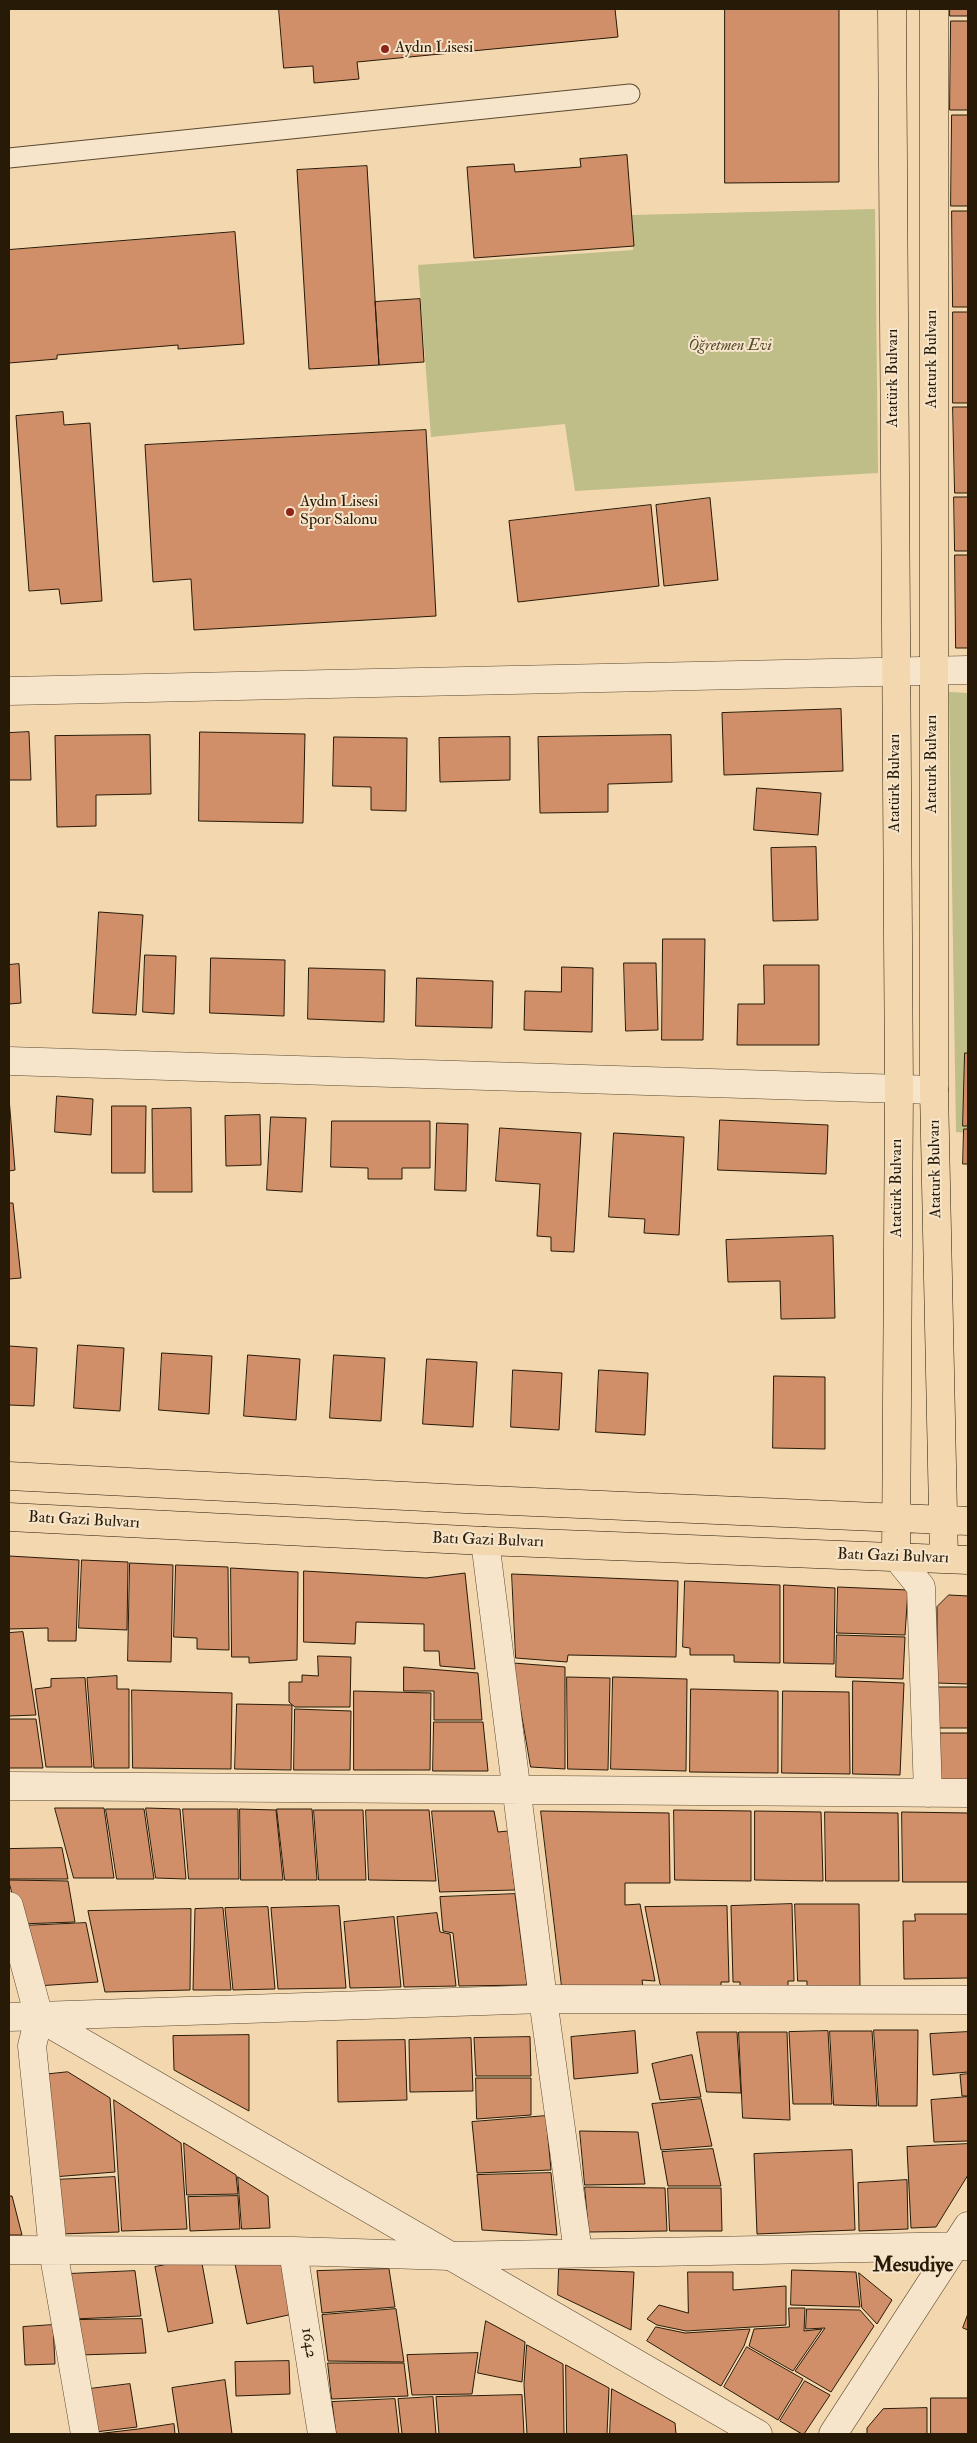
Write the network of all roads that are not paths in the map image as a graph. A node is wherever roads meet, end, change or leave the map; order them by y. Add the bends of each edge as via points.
1 (892, 9) edge
2 (934, 9) edge
3 (630, 94) dead end
4 (9, 158) edge
5 (933, 669) junction
6 (968, 670) edge
7 (895, 672) junction
8 (9, 691) edge
9 (9, 1061) edge
10 (899, 1089) junction
11 (934, 1090) junction
12 (9, 1476) edge
13 (9, 1517) edge
14 (895, 1519) junction
15 (956, 1520) edge
16 (485, 1541) junction
17 (896, 1556) junction
18 (956, 1559) edge
19 (921, 1587) junction
20 (9, 1786) edge
21 (517, 1791) junction
22 (928, 1793) junction
23 (968, 1793) edge
24 (9, 1906) edge
25 (543, 1999) junction
26 (9, 2000) edge
27 (968, 2000) edge
28 (9, 2017) edge
29 (39, 2017) junction
30 (964, 2239) edge
31 (9, 2250) edge
32 (53, 2250) junction
33 (293, 2251) junction
34 (578, 2252) junction
35 (448, 2256) junction
36 (85, 2434) edge
37 (322, 2434) edge
38 (758, 2434) edge
39 (833, 2434) edge

1 - 7 main road, Atatürk Bulvarı
2 - 5 main road, Ataturk Bulvarı
3 - 4 lane
5 - 6 street
5 - 7 street
5 - 11 main road, Ataturk Bulvarı
7 - 8 street
7 - 10 main road, Atatürk Bulvarı
9 - 10 street
10 - 11 street
10 - 14 main road, Atatürk Bulvarı
11 - 15 main road, Ataturk Bulvarı
12 - 14 main road
13 - 16 main road, Batı Gazi Bulvarı
14 - 15 main road
14 - 17 main road, Atatürk Bulvarı
15 - 18 main road, Ataturk Bulvarı
16 - 17 main road, Batı Gazi Bulvarı
16 - 21 street
17 - 18 main road, Batı Gazi Bulvarı
17 - 19 street
18 - 19 street
19 - 22 street
20 - 21 street
21 - 22 street
21 - 25 street
22 - 23 street
24 - 29 street
25 - 27 street
25 - 29 street
25 - 34 street
26 - 29 street
28 - 29 street
29 - 32 street via 32,2046
29 - 35 street
30 - 34 street
30 - 39 street
31 - 32 street
32 - 33 street
32 - 36 street
33 - 35 street
33 - 37 street, 1642
34 - 35 street
35 - 38 street

